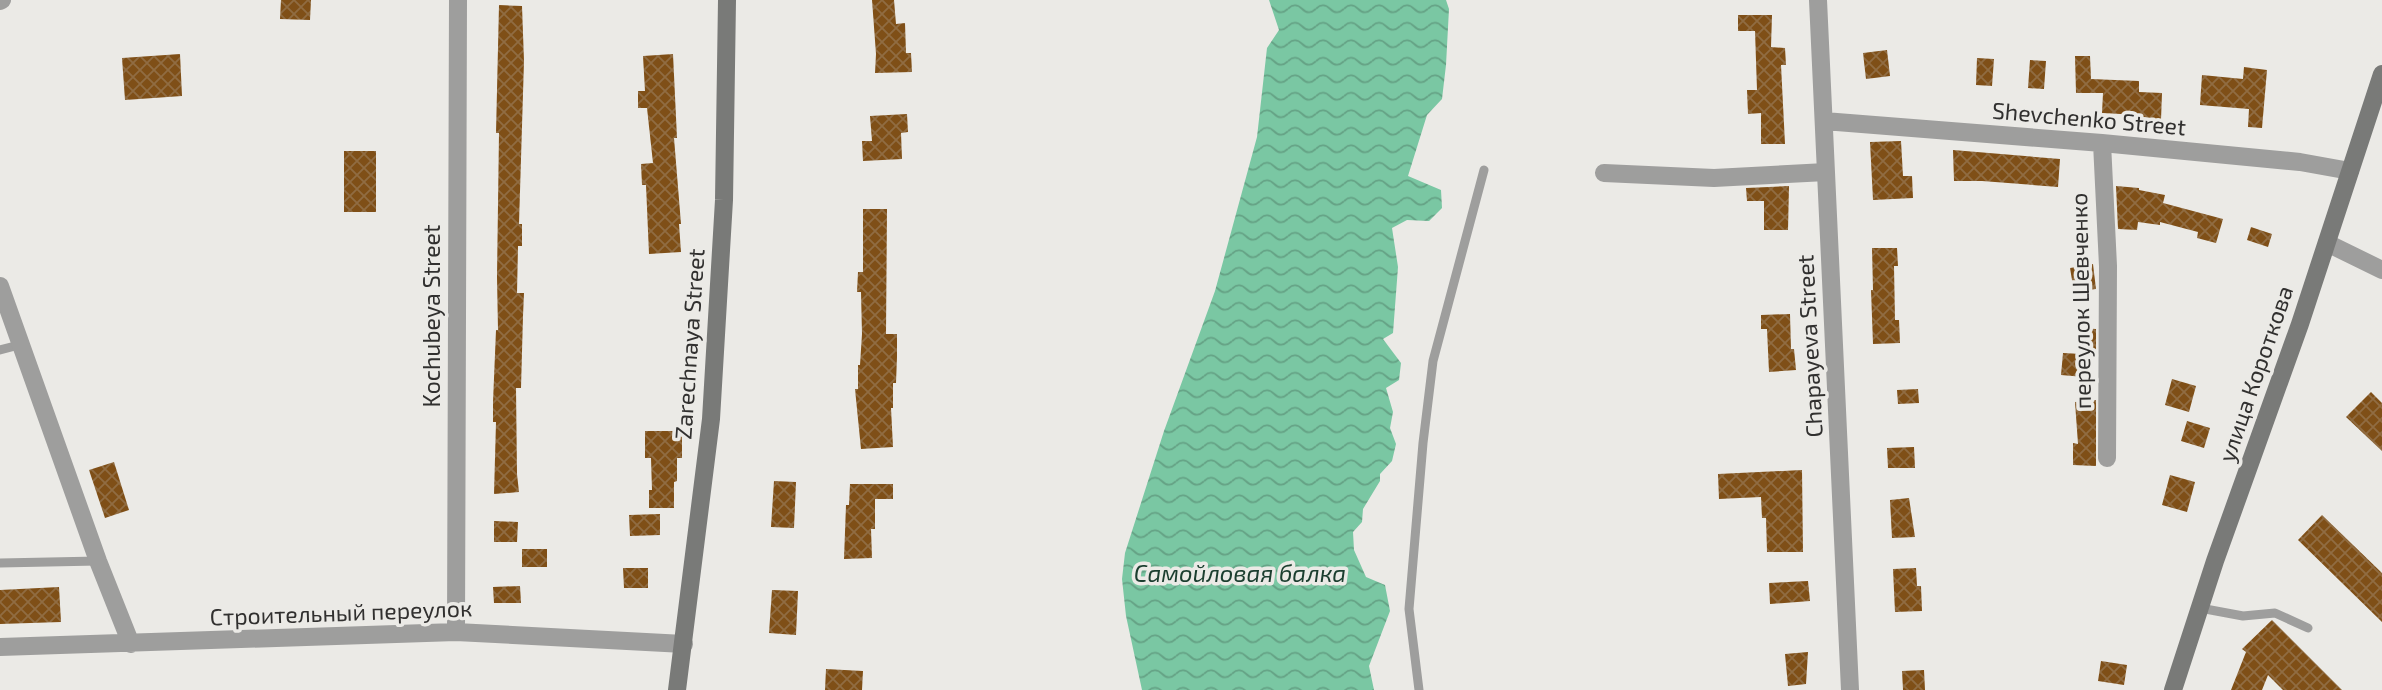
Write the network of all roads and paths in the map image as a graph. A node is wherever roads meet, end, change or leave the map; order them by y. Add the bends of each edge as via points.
1 (458, 0) edge
2 (727, 0) edge
3 (1818, 0) edge
4 (2382, 74) edge
5 (1824, 121) junction
6 (2102, 143) junction
7 (1484, 170) dead end
8 (2350, 171) junction
9 (1826, 172) junction
10 (1604, 173) dead end
11 (2327, 243) junction
12 (2382, 270) edge
13 (0, 286) edge
14 (19, 345) junction
15 (0, 350) edge
16 (2107, 458) dead end
17 (98, 561) junction
18 (0, 563) edge
19 (2200, 608) junction
20 (2308, 628) dead end
21 (456, 632) junction
22 (131, 644) junction
23 (684, 644) junction
24 (0, 647) edge
25 (677, 690) edge
26 (1419, 690) edge
27 (1850, 690) edge
28 (2173, 690) edge

1 - 21 street, Kochubeya Street
2 - 23 main road, Zarechnaya Street via 724,200 711,419
3 - 5 street, Chapayeva Street
4 - 8 main road, улица Короткова
5 - 6 street, Shevchenko Street
5 - 9 street, Chapayeva Street
6 - 8 street, Shevchenko Street
6 - 16 street, переулок Шевченко via 2108,266
7 - 26 lane via 1431,375 1409,609
8 - 11 main road, улица Короткова
9 - 10 street via 1714,178
9 - 27 street, Chapayeva Street
11 - 12 street
11 - 19 main road, улица Короткова
13 - 14 street
14 - 15 lane
14 - 17 street
17 - 18 lane
17 - 22 street
19 - 20 lane via 2243,615 2275,613
19 - 28 main road, улица Короткова
21 - 22 street, Строительный переулок
21 - 23 street, Строительный переулок
22 - 24 street, Строительный переулок
23 - 25 main road, Zarechnaya Street

